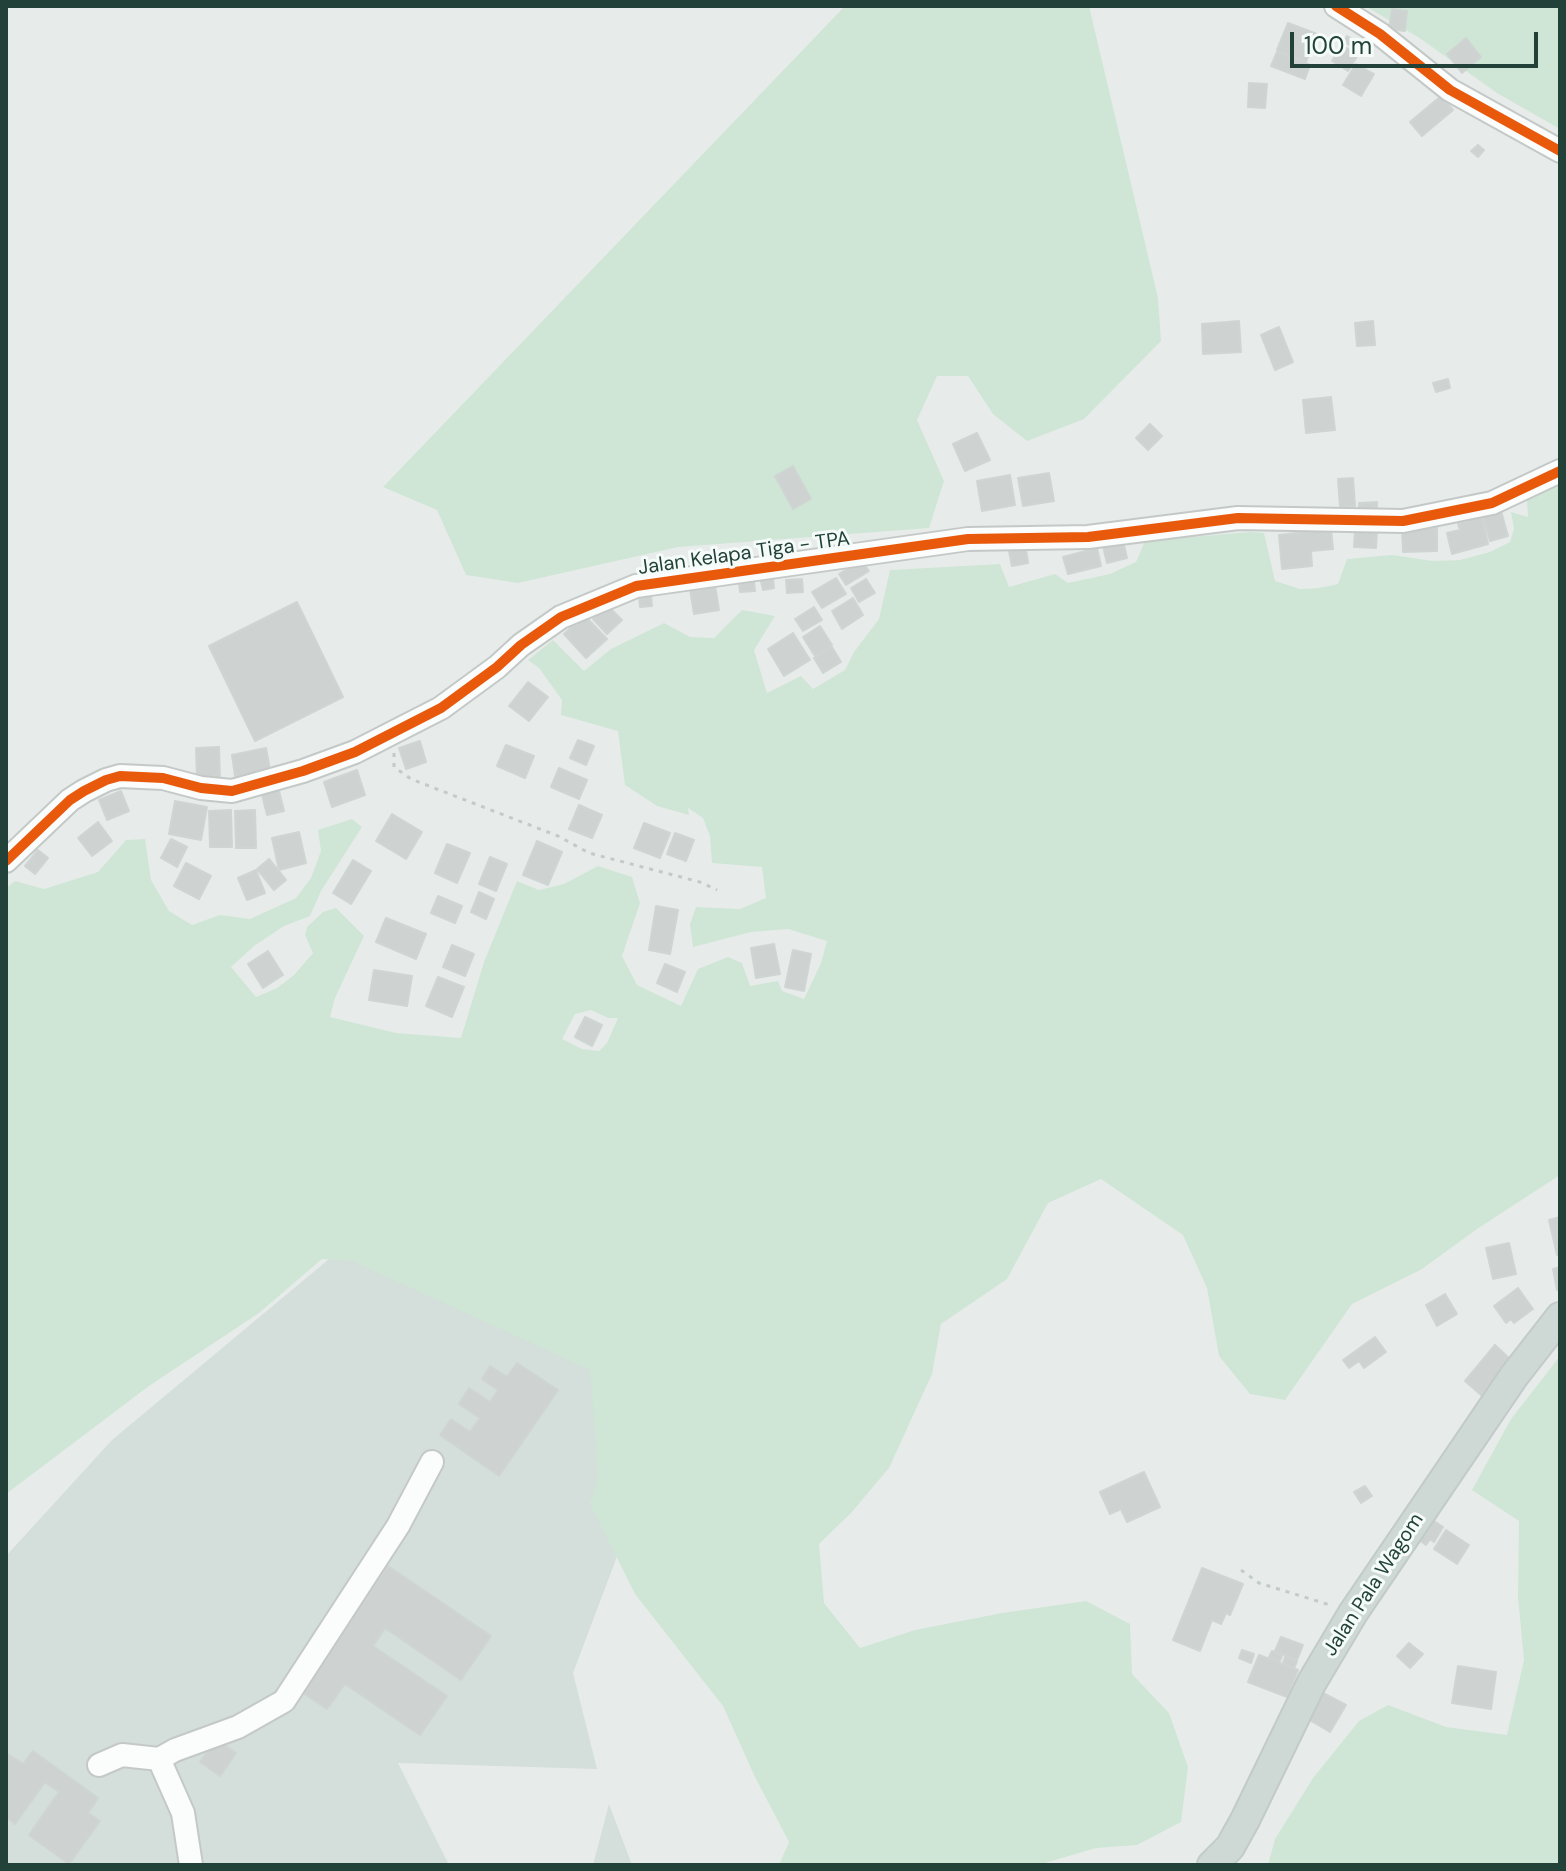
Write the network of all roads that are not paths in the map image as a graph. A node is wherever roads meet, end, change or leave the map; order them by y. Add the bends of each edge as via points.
1 (1336, 6) edge
2 (1560, 151) edge
3 (1560, 471) edge
4 (6, 861) edge
5 (1560, 1317) edge
6 (432, 1462) dead end
7 (159, 1759) junction
8 (99, 1765) dead end
9 (191, 1865) edge
10 (1212, 1865) edge

1 - 2 street via 1450,90
3 - 4 street, Jalan Kelapa Tiga - TPA via 1492,503 1403,521 1238,518 1088,537 968,539 636,586 561,617 441,708 395,733 303,771 232,791 163,778 106,780 70,800
5 - 10 main road, Jalan Pala Wagom via 1353,1613 1312,1682 1230,1847
6 - 7 street via 398,1526 284,1701 238,1727
7 - 8 street via 122,1755
7 - 9 street via 183,1813

